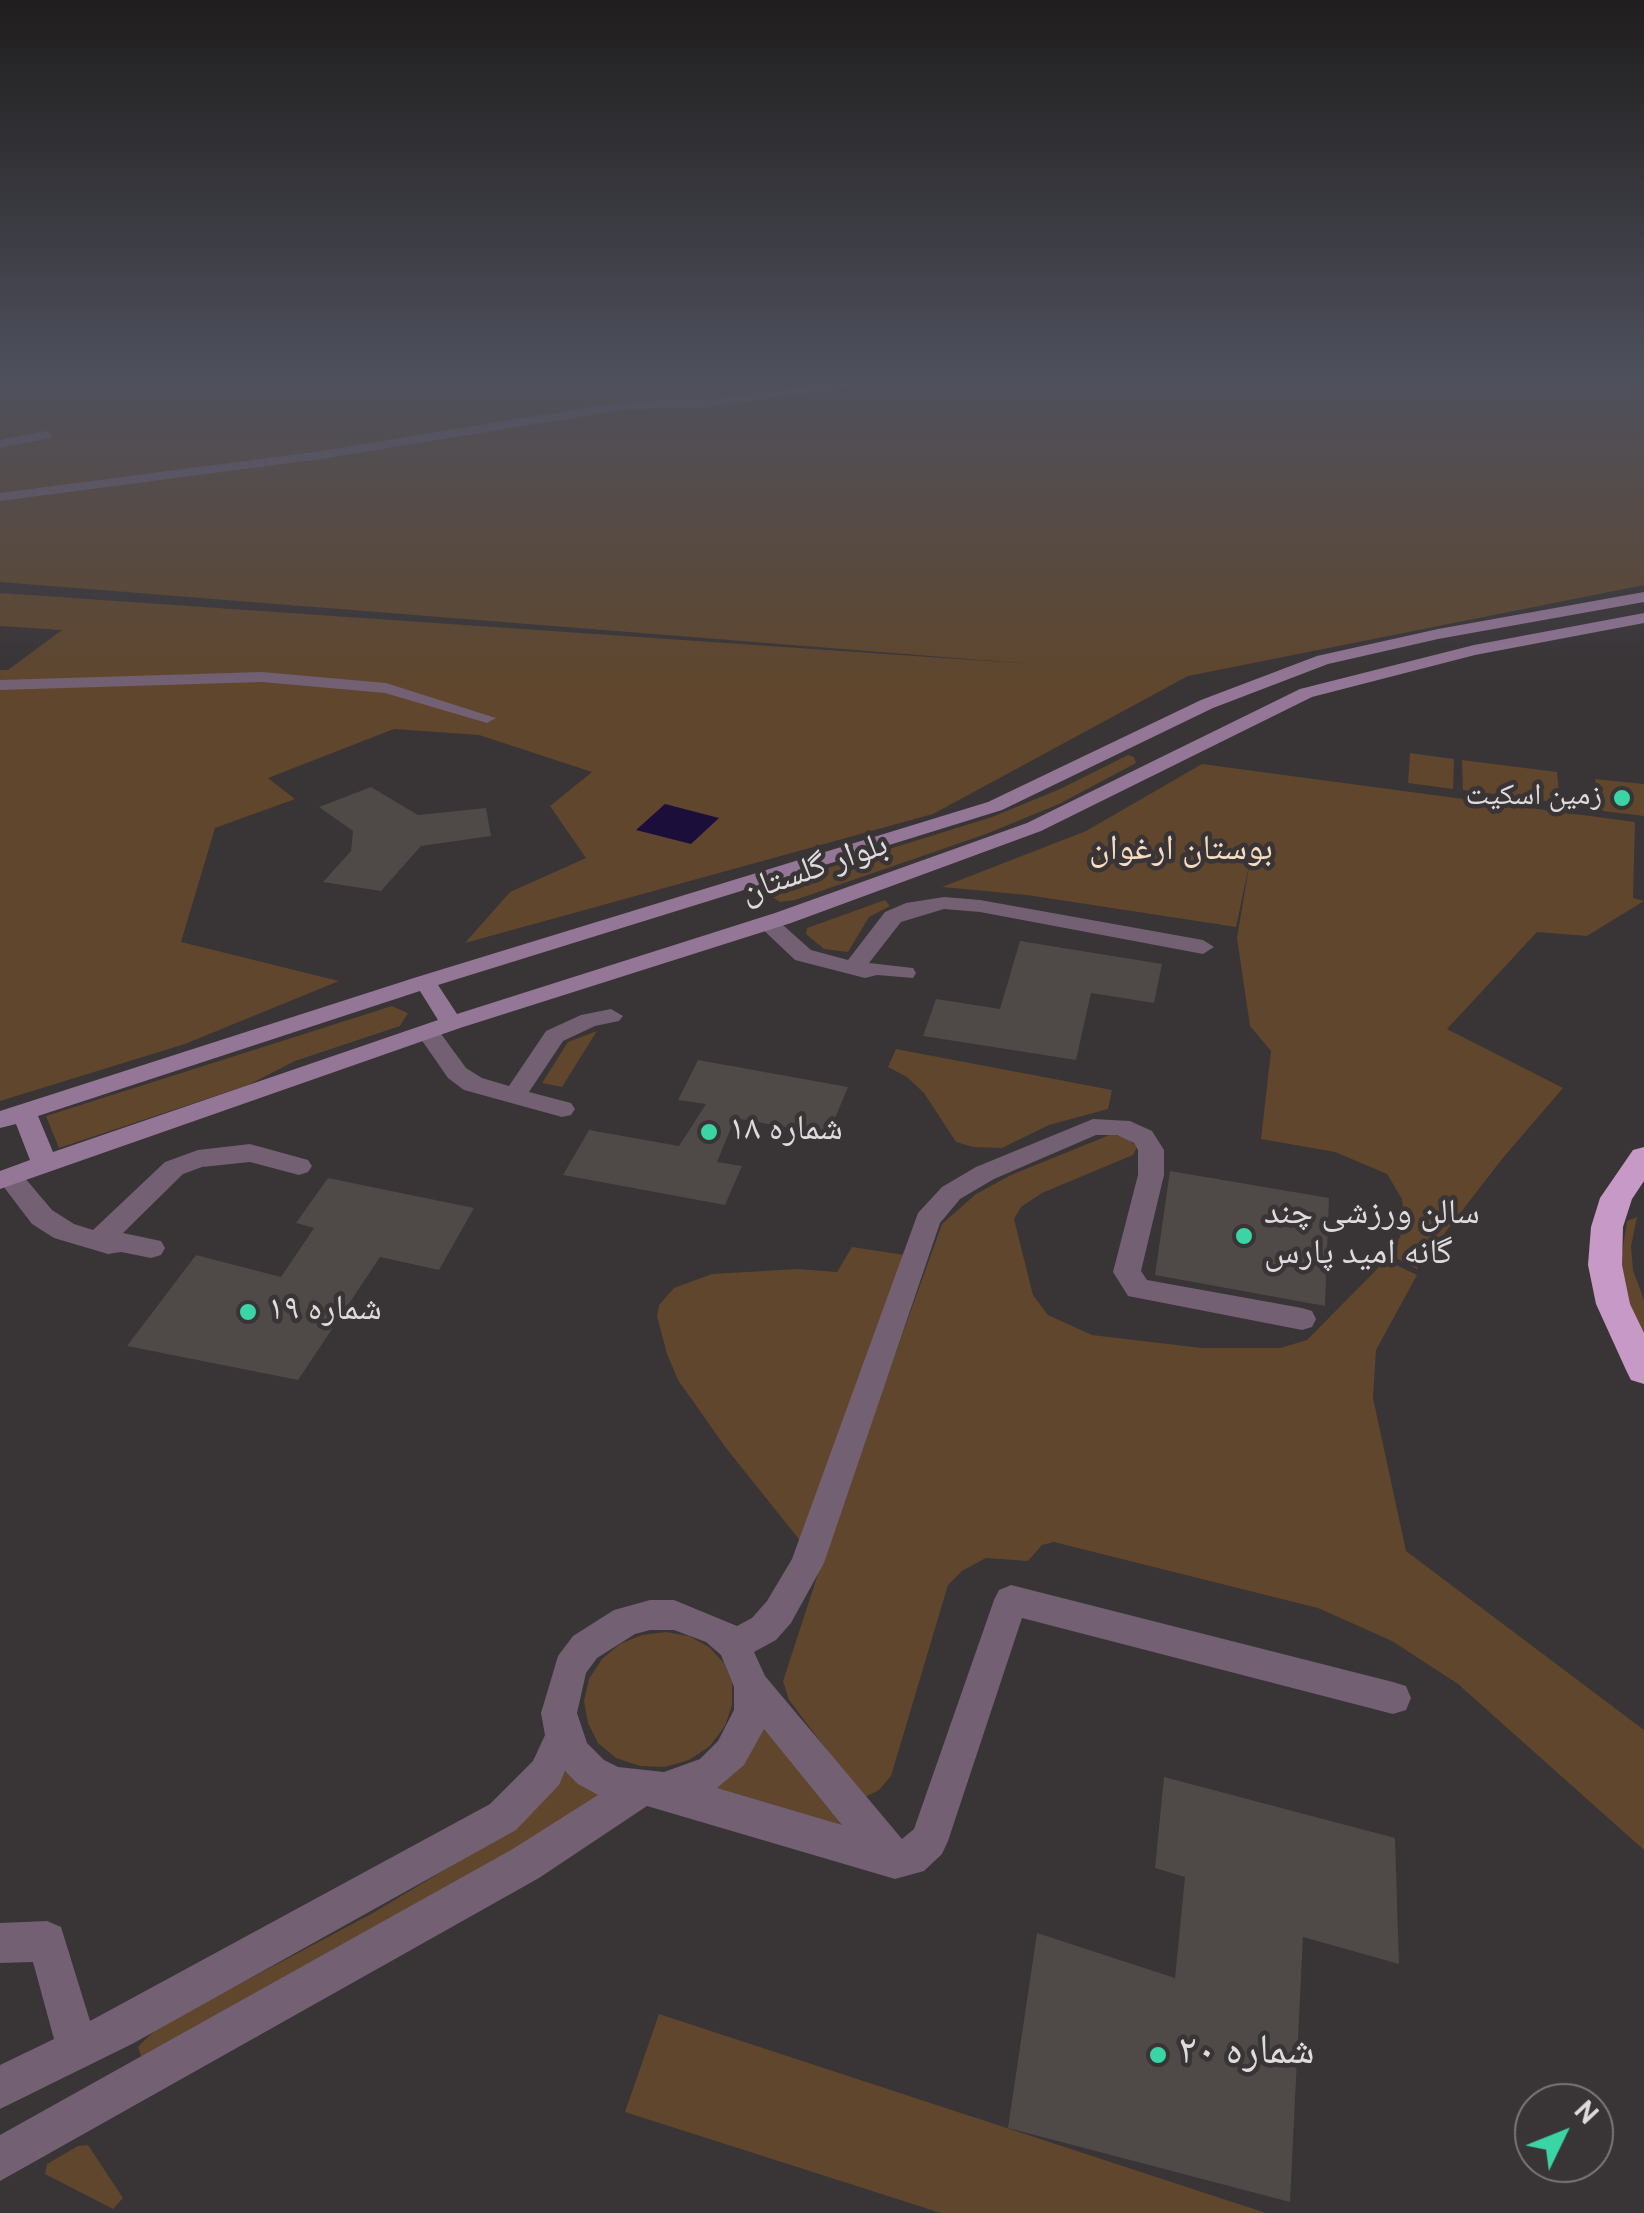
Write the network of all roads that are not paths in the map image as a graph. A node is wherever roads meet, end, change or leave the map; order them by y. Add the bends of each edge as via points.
1 (120, 481) edge
2 (0, 497) edge
3 (1644, 597) edge
4 (1644, 618) edge
5 (0, 685) edge
6 (487, 718) dead end
7 (1123, 744) junction
8 (1165, 761) junction
9 (750, 882) junction
10 (775, 920) junction
11 (1203, 947) dead end
12 (859, 970) junction
13 (903, 979) dead end
14 (425, 982) junction
15 (611, 1016) dead end
16 (452, 1023) junction
17 (428, 1032) junction
18 (521, 1097) junction
19 (565, 1103) dead end
20 (12, 1116) edge
21 (1644, 1157) edge
22 (45, 1165) junction
23 (299, 1166) dead end
24 (5, 1178) edge
25 (103, 1242) junction
26 (145, 1255) dead end
27 (1302, 1319) dead end
28 (1644, 1370) edge
29 (734, 1646) junction
30 (752, 1686) junction
31 (1393, 1698) dead end
32 (563, 1735) junction
33 (652, 1790) junction
34 (895, 1860) junction
35 (0, 1943) edge
36 (77, 2048) junction
37 (0, 2088) edge
38 (0, 2159) edge

1 - 2 street
3 - 7 main road, بلوار گلستان via 1323,660
4 - 8 main road, بلوار گلستان via 1474,650 1306,693
5 - 6 street via 262,677 386,688
7 - 8 main road
7 - 9 main road, بلوار گلستان via 995,806
8 - 10 main road, بلوار گلستان via 1034,827
9 - 10 main road
9 - 14 main road, بلوار گلستان
10 - 12 street via 803,955
10 - 16 main road, بلوار گلستان
11 - 12 street via 944,903 893,917
12 - 13 street via 869,978
14 - 16 main road
14 - 20 main road, بلوار گلستان
15 - 18 street via 554,1036
16 - 17 main road, بلوار گلستان
17 - 18 street via 473,1084
17 - 22 main road, بلوار گلستان
18 - 19 street via 540,1106
20 - 22 main road
21 - 28 highway via 1616,1198 1604,1265 1613,1304
22 - 24 main road, بلوار گلستان
23 - 25 street via 230,1153 186,1164 156,1183
24 - 25 street via 42,1217
25 - 26 street via 111,1253
27 - 29 street via 1138,1290 1127,1272 1151,1175 1151,1150 1143,1136 1093,1127 985,1172 951,1192 928,1220 808,1563 779,1612
29 - 30 street
29 - 32 street via 718,1630 674,1615 626,1620 570,1666 559,1713
30 - 33 street via 752,1710 732,1754 701,1777
30 - 34 street
31 - 34 street via 1011,1600 929,1841 910,1858
32 - 33 street via 591,1772
32 - 36 street via 546,1774 503,1816
33 - 34 street
33 - 38 street
35 - 36 street via 48,1940
36 - 37 street

